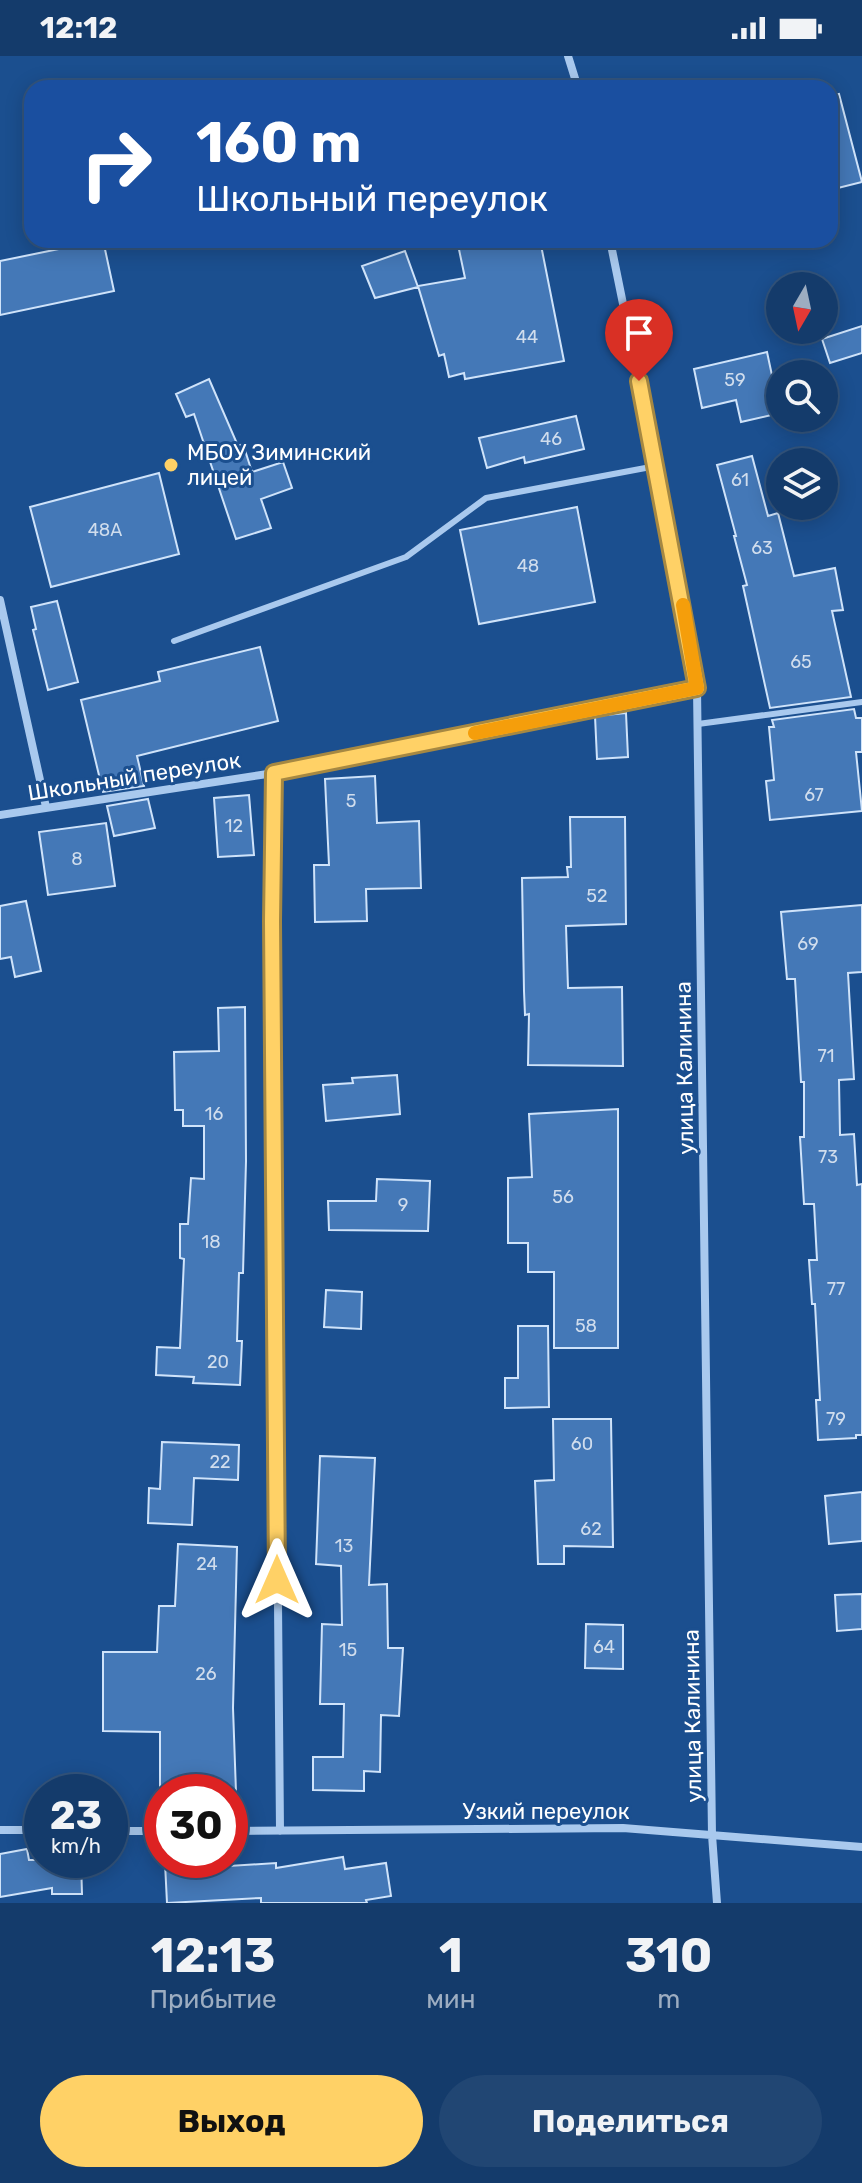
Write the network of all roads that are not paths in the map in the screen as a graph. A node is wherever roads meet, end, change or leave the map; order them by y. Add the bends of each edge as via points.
1 (568, 56) edge
2 (576, 80) edge
3 (612, 248) edge
4 (656, 466) junction
5 (0, 600) edge
6 (174, 641) dead end
7 (697, 688) junction
8 (862, 702) edge
9 (698, 724) junction
10 (274, 773) junction
11 (46, 807) junction
12 (0, 815) edge
13 (0, 1830) edge
14 (24, 1830) edge
15 (248, 1831) edge
16 (280, 1831) junction
17 (712, 1835) junction
18 (862, 1847) edge
19 (717, 1903) edge

1 - 2 street
3 - 4 street, улица Калинина
4 - 6 lane via 486,498 406,557
4 - 7 street, улица Калинина
5 - 11 street
7 - 9 street, улица Калинина
7 - 10 street, Школьный переулок
8 - 9 lane
9 - 17 street, улица Калинина
10 - 11 street, Школьный переулок
10 - 16 street
11 - 12 street, Школьный переулок
13 - 14 street
15 - 16 street, Узкий переулок
16 - 17 street, Узкий переулок via 623,1828
17 - 18 street, Узкий переулок
17 - 19 street, улица Калинина

